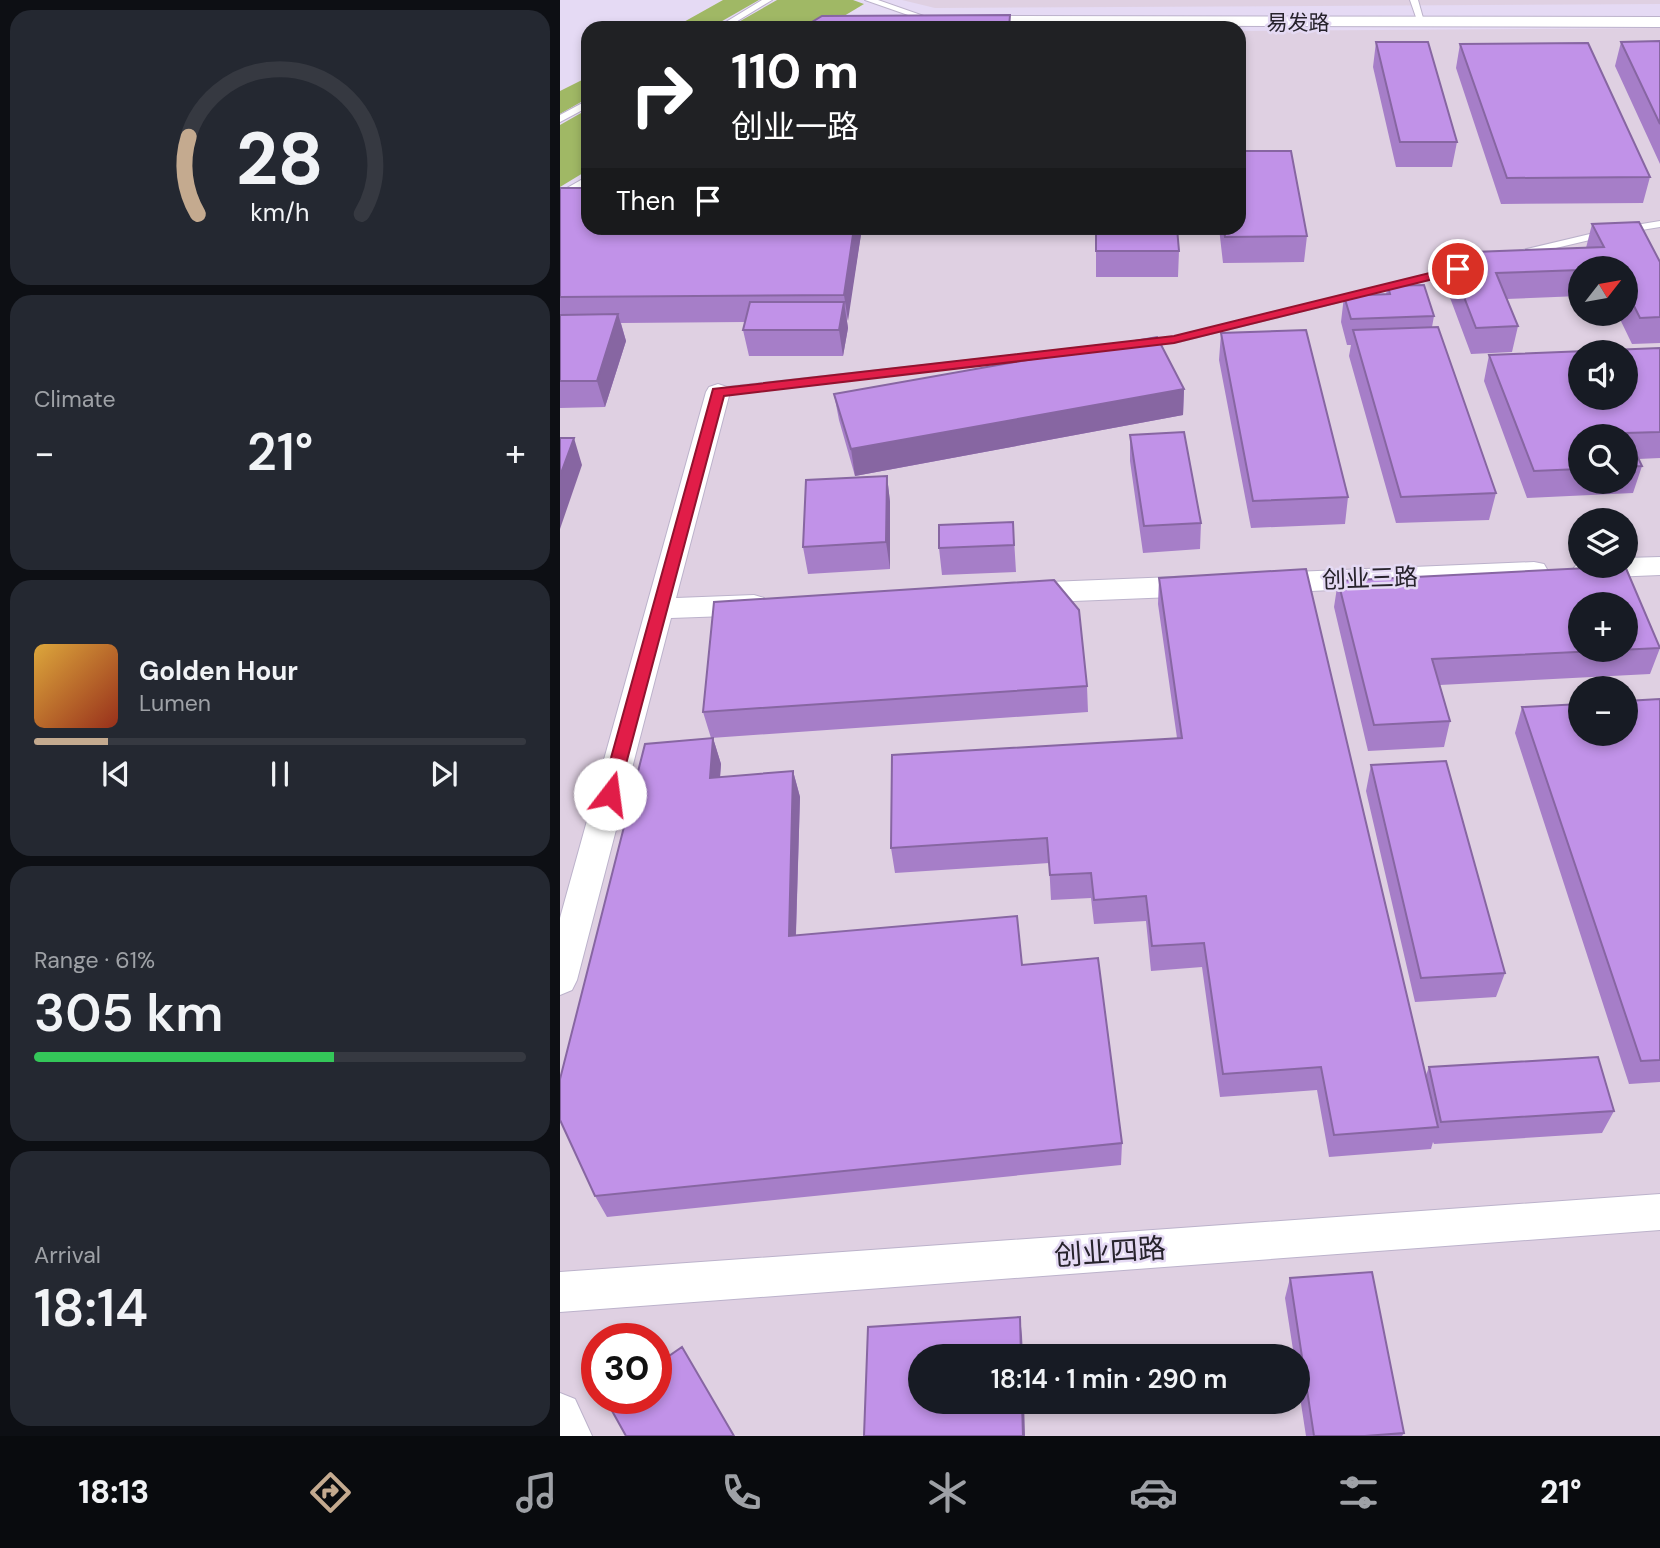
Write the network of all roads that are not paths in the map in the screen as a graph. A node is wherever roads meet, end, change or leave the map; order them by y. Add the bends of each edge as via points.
1 (768, 0) edge
2 (869, 0) edge
3 (1414, 0) edge
4 (731, 21) edge
5 (936, 21) edge
6 (1246, 22) edge
7 (1660, 22) edge
8 (1422, 23) junction
9 (581, 107) edge
10 (560, 119) edge
11 (581, 183) edge
12 (560, 196) edge
13 (1660, 224) edge
14 (1508, 257) edge
15 (1468, 267) edge
16 (1133, 345) edge
17 (1119, 346) edge
18 (718, 392) joint
19 (1660, 566) edge
20 (993, 595) edge
21 (785, 604) edge
22 (660, 609) junction
23 (560, 979) edge
24 (1660, 1212) edge
25 (560, 1292) edge
26 (560, 1414) edge
27 (571, 1436) edge

1 - 4 lane
2 - 5 lane
3 - 8 lane
6 - 8 street, 易发路
7 - 8 street, 易发路
9 - 10 lane
11 - 12 lane
13 - 14 lane
15 - 16 lane via 1174,340
17 - 18 lane
18 - 22 street
19 - 20 street, 创业三路
21 - 22 street
22 - 23 street
24 - 25 street, 创业四路
26 - 27 street

